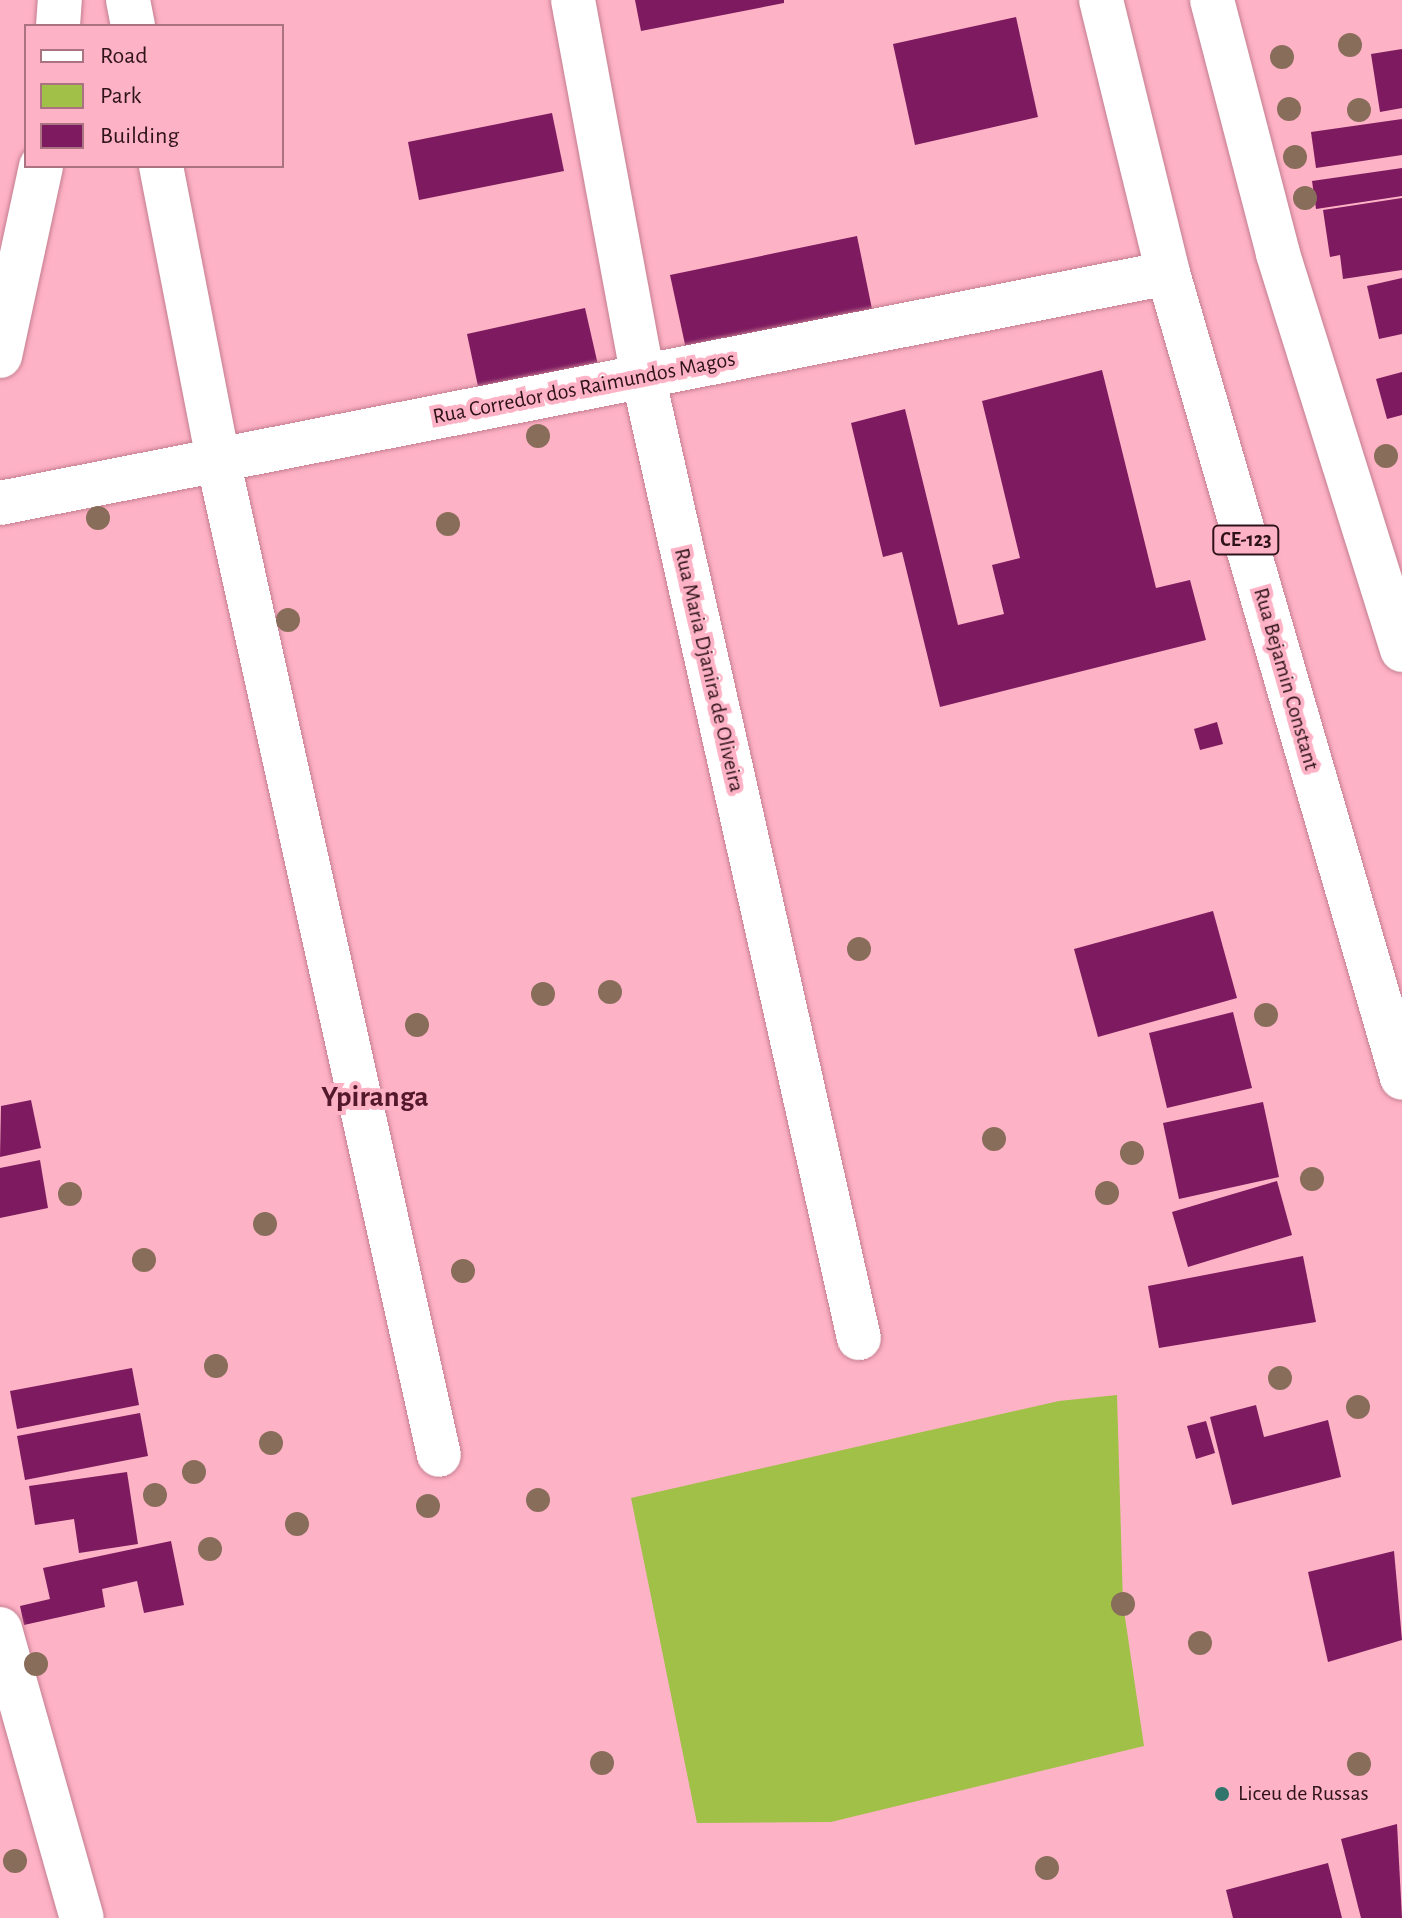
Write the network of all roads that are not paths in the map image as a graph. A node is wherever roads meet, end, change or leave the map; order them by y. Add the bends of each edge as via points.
1 (60, 0) edge
2 (128, 0) edge
3 (573, 0) edge
4 (1101, 0) edge
5 (1212, 0) edge
6 (58, 24) edge
7 (133, 24) edge
8 (41, 168) edge
9 (161, 168) edge
10 (1168, 273) junction
11 (0, 356) edge
12 (643, 376) junction
13 (218, 460) junction
14 (0, 503) edge
15 (1402, 650) edge
16 (1402, 1078) edge
17 (859, 1338) dead end
18 (439, 1455) dead end
19 (0, 1629) edge
20 (82, 1918) edge

1 - 6 street
2 - 7 street
3 - 12 street, Rua Maria Djanira de Oliveira
4 - 10 street, Rua Bejamin Constant / CE-123
5 - 15 street via 1278,254
8 - 11 street
9 - 13 street
10 - 12 street, Rua Corredor dos Raimundos Magos
10 - 16 street, Rua Bejamin Constant / CE-123
12 - 13 street, Rua Corredor dos Raimundos Magos
12 - 17 street, Rua Maria Djanira de Oliveira
13 - 14 street, Rua Corredor dos Raimundos Magos
13 - 18 street
19 - 20 street

